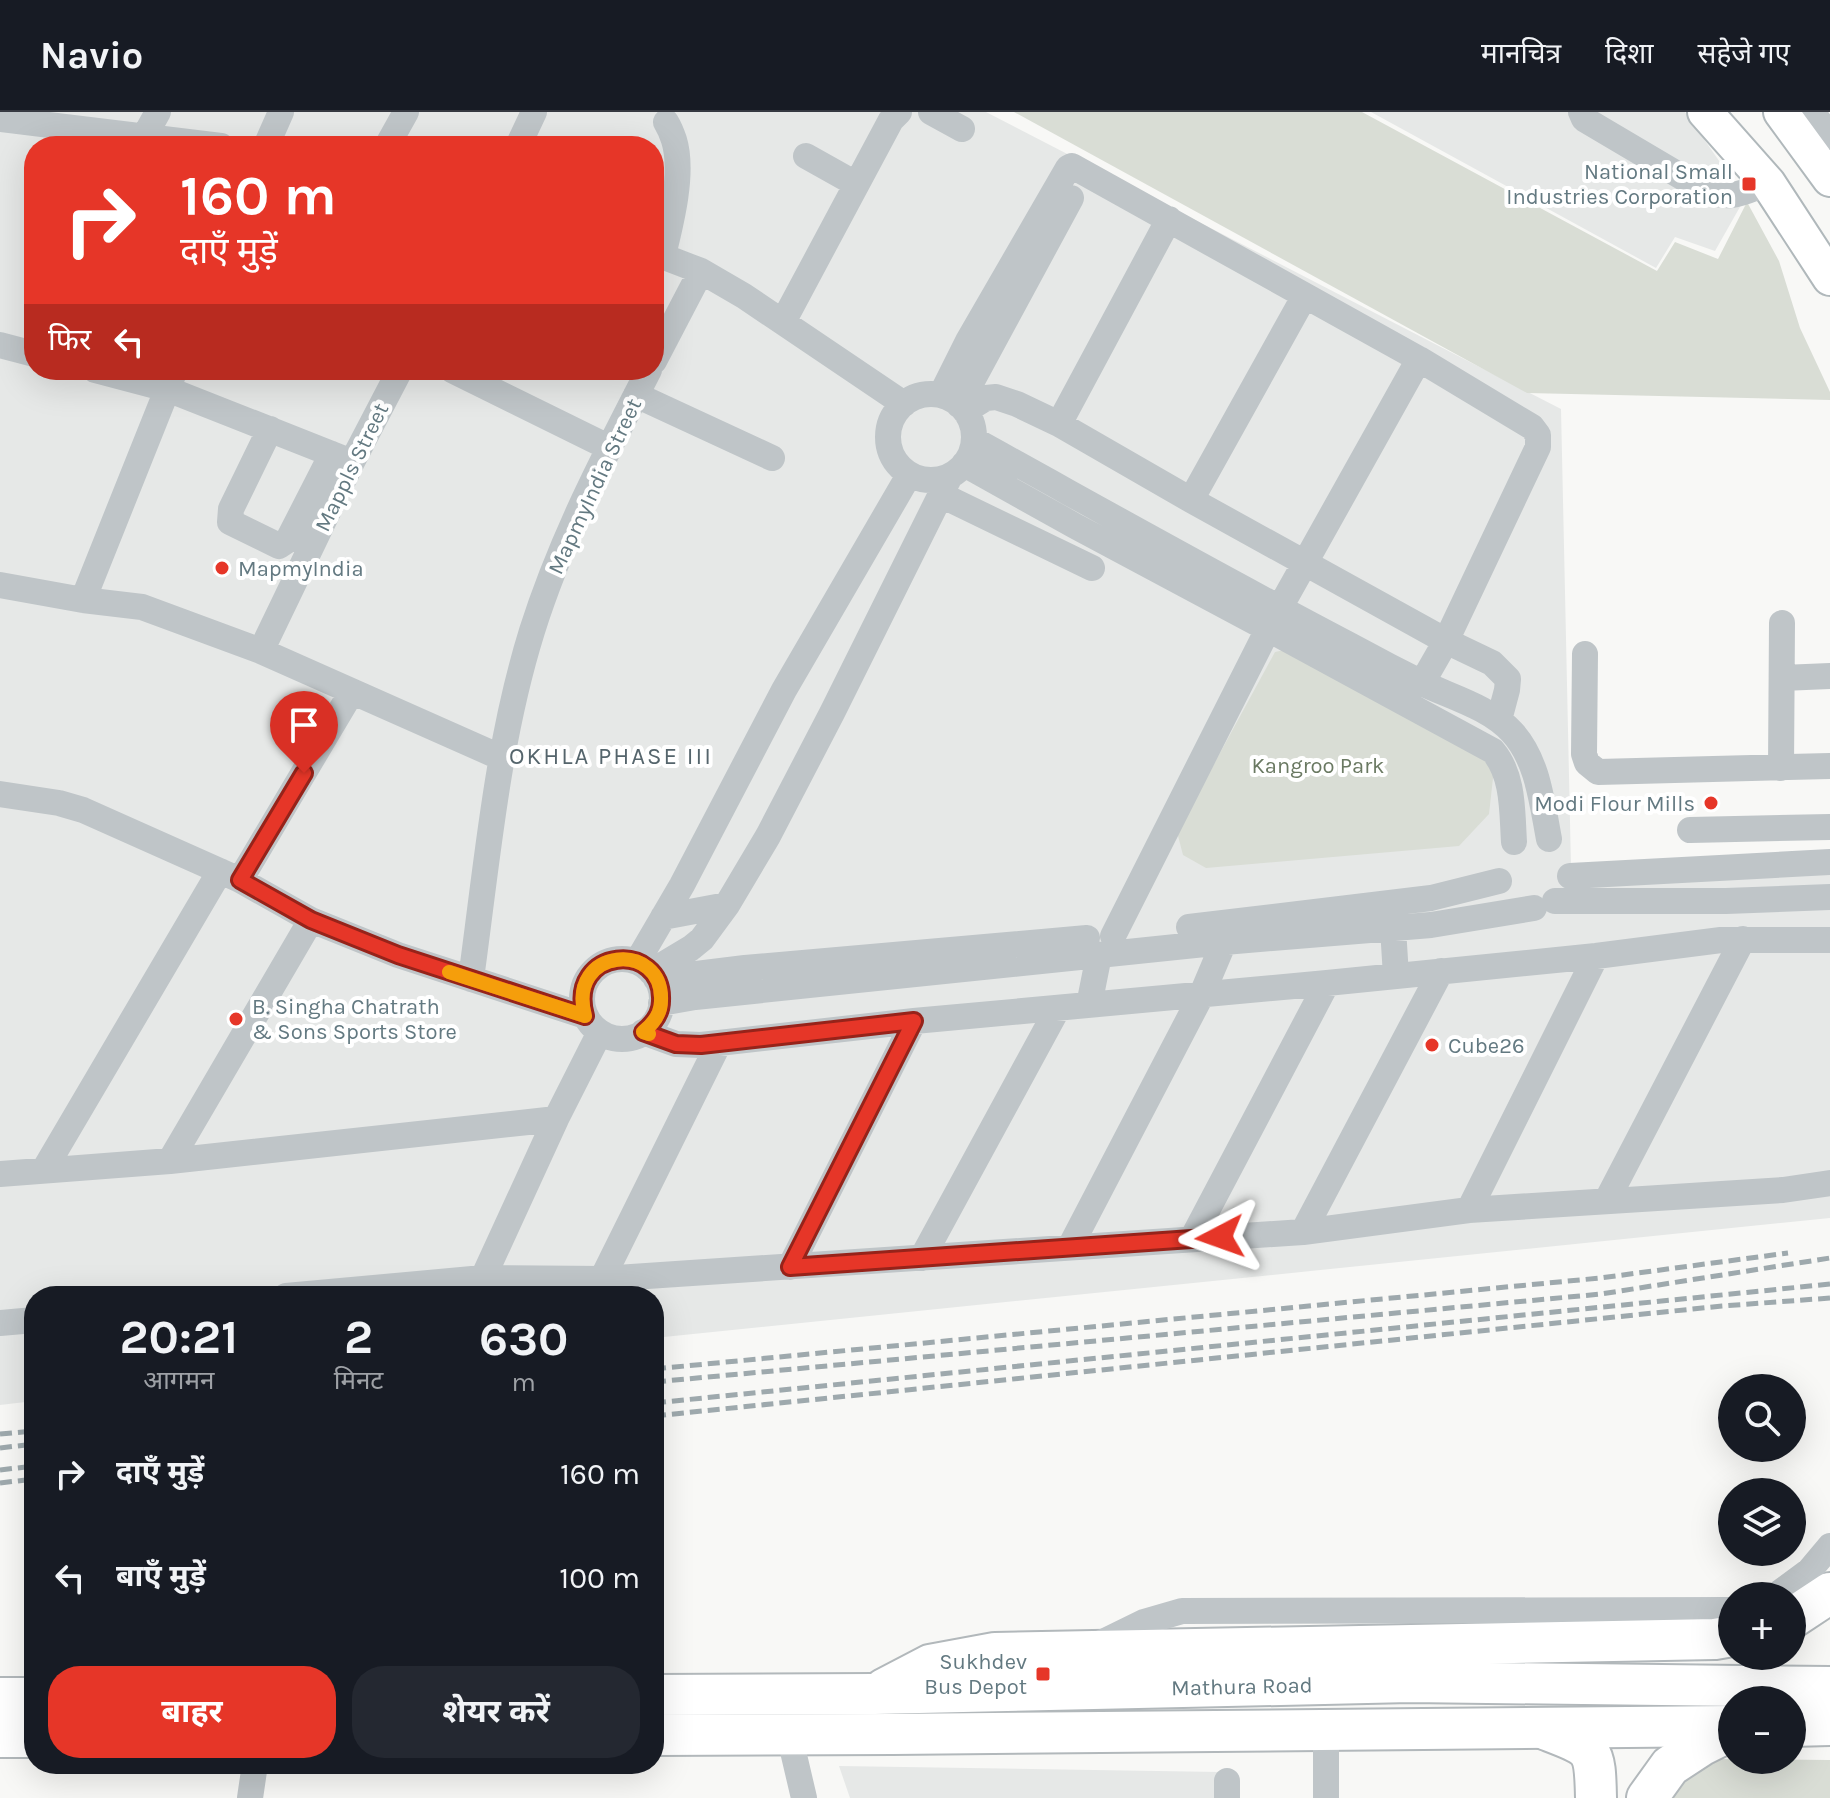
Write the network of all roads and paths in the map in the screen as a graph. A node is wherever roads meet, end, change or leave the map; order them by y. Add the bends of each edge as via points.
1 (158, 112) edge
2 (281, 112) edge
3 (406, 112) edge
4 (534, 112) edge
5 (899, 112) edge
6 (931, 112) edge
7 (1581, 112) edge
8 (1705, 112) edge
9 (1781, 112) edge
10 (1812, 112) edge
11 (35, 117) edge
12 (0, 119) edge
13 (666, 122) dead end
14 (962, 129) dead end
15 (139, 136) edge
16 (145, 136) edge
17 (270, 136) edge
18 (393, 136) edge
19 (523, 136) edge
20 (1830, 136) edge
21 (806, 156) dead end
22 (1830, 179) edge
23 (1768, 183) junction
24 (856, 184) junction
25 (1169, 219) junction
26 (664, 234) edge
27 (664, 256) edge
28 (701, 271) junction
29 (1830, 278) edge
30 (1304, 297) junction
31 (783, 322) junction
32 (664, 342) edge
33 (0, 345) edge
34 (24, 351) edge
35 (1419, 359) junction
36 (171, 380) edge
37 (173, 380) edge
38 (386, 380) edge
39 (472, 380) edge
40 (644, 380) edge
41 (636, 395) junction
42 (904, 404) junction
43 (955, 404) junction
44 (1059, 424) junction
45 (270, 429) junction
46 (608, 447) junction
47 (342, 458) junction
48 (772, 458) dead end
49 (957, 469) junction
50 (909, 475) junction
51 (1191, 500) junction
52 (1306, 563) junction
53 (1092, 568) dead end
54 (0, 585) edge
55 (83, 600) junction
56 (1274, 619) junction
57 (1782, 623) dead end
58 (1446, 641) junction
59 (261, 651) junction
60 (1585, 654) dead end
61 (1830, 676) edge
62 (1782, 678) junction
63 (1422, 683) junction
64 (351, 693) junction
65 (1499, 720) junction
66 (502, 758) junction
67 (1830, 766) edge
68 (1781, 768) junction
69 (0, 794) edge
70 (1511, 794) junction
71 (1540, 794) junction
72 (1830, 827) edge
73 (1690, 830) dead end
74 (1549, 839) junction
75 (1514, 842) junction
76 (1830, 862) edge
77 (230, 875) junction
78 (1570, 876) junction
79 (1499, 881) junction
80 (1830, 897) edge
81 (1431, 898) junction
82 (1726, 901) junction
83 (727, 905) junction
84 (1545, 905) junction
85 (663, 917) junction
86 (311, 920) junction
87 (1431, 925) junction
88 (1393, 928) junction
89 (1732, 940) junction
90 (1830, 940) edge
91 (1224, 942) junction
92 (1106, 945) junction
93 (1596, 956) junction
94 (1441, 971) junction
95 (1396, 976) junction
96 (471, 979) junction
97 (651, 979) junction
98 (1327, 983) junction
99 (1202, 994) junction
100 (1089, 1005) junction
101 (1058, 1008) junction
102 (914, 1021) junction
103 (592, 1024) junction
104 (643, 1032) junction
105 (719, 1043) junction
106 (556, 1119) junction
107 (170, 1161) junction
108 (44, 1170) junction
109 (0, 1174) edge
110 (1830, 1183) edge
111 (1607, 1200) junction
112 (1469, 1210) junction
113 (1303, 1232) junction
114 (1192, 1239) junction
115 (1070, 1247) junction
116 (922, 1258) junction
117 (790, 1267) junction
118 (483, 1278) junction
119 (602, 1279) junction
120 (395, 1286) edge
121 (24, 1321) edge
122 (0, 1323) edge
123 (1830, 1546) edge
124 (1794, 1582) edge
125 (1830, 1593) edge
126 (1806, 1609) edge
127 (1718, 1610) edge
128 (1718, 1638) edge
129 (1084, 1651) junction
130 (1830, 1687) edge
131 (875, 1694) junction
132 (664, 1695) edge
133 (0, 1698) edge
134 (24, 1698) edge
135 (1830, 1725) edge
136 (1806, 1726) edge
137 (1542, 1728) junction
138 (1718, 1728) edge
139 (1326, 1730) junction
140 (789, 1734) junction
141 (664, 1735) edge
142 (1718, 1736) edge
143 (0, 1737) edge
144 (24, 1737) edge
145 (254, 1774) edge
146 (250, 1798) edge
147 (804, 1798) edge
148 (1326, 1798) edge
149 (1596, 1798) edge
150 (1647, 1798) edge

1 - 16 street
2 - 17 street
3 - 18 street
4 - 19 street
5 - 24 street
6 - 14 street
7 - 23 street via 1584,119 1718,196
8 - 23 main road
9 - 22 main road
10 - 20 street
11 - 12 street
11 - 15 street
13 - 26 street via 677,160 674,202
21 - 24 street
23 - 29 main road
24 - 31 street
25 - 30 street
25 - 43 street via 1076,171 968,341
25 - 44 street
27 - 28 street
28 - 31 street
28 - 32 street
30 - 35 street
30 - 51 street
31 - 42 street
33 - 34 street
35 - 52 street
35 - 58 street via 1538,435 1538,447
36 - 55 street
37 - 45 street
38 - 47 street, Mappls Street
39 - 46 street
40 - 41 street, MapmyIndia Street
41 - 46 street, MapmyIndia Street
41 - 48 street
42 - 43 street via 923,395
42 - 50 street via 892,418 888,443 891,456
43 - 44 street via 996,397
43 - 49 street via 973,427
44 - 51 street
45 - 47 street
45 - 47 street via 231,509 230,522 279,546
46 - 66 street, MapmyIndia Street via 564,542 532,630
47 - 59 street, Mappls Street
49 - 50 street via 929,480
49 - 53 street
49 - 56 street
49 - 83 street via 768,836
50 - 85 street via 784,690
51 - 52 street
52 - 56 street
52 - 58 street
54 - 55 street
55 - 59 street via 142,607
56 - 63 street
56 - 70 street via 1493,751 1505,769
56 - 92 street
57 - 62 street
58 - 63 street
58 - 65 street via 1492,663 1508,679
59 - 64 street
60 - 68 street via 1584,754 1598,772
61 - 62 street
62 - 68 street
63 - 65 street
64 - 66 street
64 - 77 street
65 - 71 street via 1523,746
66 - 96 street, MapmyIndia Street
67 - 68 street
69 - 77 street via 83,810
70 - 71 street
70 - 75 street
71 - 74 street
72 - 73 street
74 - 75 street
74 - 78 street via 1566,855
75 - 79 street via 1501,857
76 - 78 street
77 - 86 street
77 - 108 street
78 - 84 street via 1565,889
79 - 81 street
79 - 84 street via 1520,906
80 - 82 street
81 - 87 street
81 - 92 street
82 - 84 street
82 - 89 street
83 - 85 street
83 - 97 street via 702,939
84 - 87 street
85 - 97 street
86 - 96 street
86 - 107 street
87 - 88 street
88 - 91 street
88 - 95 street
89 - 90 street
89 - 93 street
89 - 111 street
91 - 92 street
91 - 99 street
92 - 97 street
92 - 100 street
93 - 94 street
93 - 112 street
94 - 95 street
94 - 113 street
95 - 98 street
96 - 103 street
97 - 103 street via 618,959 598,967 582,994
97 - 104 street via 656,1018
98 - 99 street
98 - 114 street
99 - 100 street
99 - 115 street
100 - 101 street
101 - 102 street
101 - 116 street
102 - 105 street
102 - 117 street
103 - 104 street via 620,1038
103 - 106 street
104 - 105 street via 688,1046
105 - 119 street
106 - 107 street
106 - 118 street
107 - 108 street
108 - 109 street
110 - 111 street
111 - 112 street
112 - 113 street
113 - 114 street
114 - 115 street
115 - 116 street
116 - 117 street
117 - 119 street
118 - 119 street
118 - 120 street
121 - 122 street
123 - 124 street
125 - 126 highway
127 - 129 street via 1182,1611 1144,1622
128 - 129 highway
129 - 131 highway via 995,1653 930,1665
130 - 131 highway, Mathura Road via 1410,1682
131 - 132 highway, Mathura Road
133 - 134 highway
135 - 136 highway
137 - 138 highway, Mathura Road
137 - 139 highway, Mathura Road
137 - 149 highway via 1588,1749 1595,1762
139 - 140 highway, Mathura Road
139 - 148 street
140 - 141 highway, Mathura Road
140 - 147 street
142 - 150 highway via 1670,1766
143 - 144 highway
145 - 146 street

